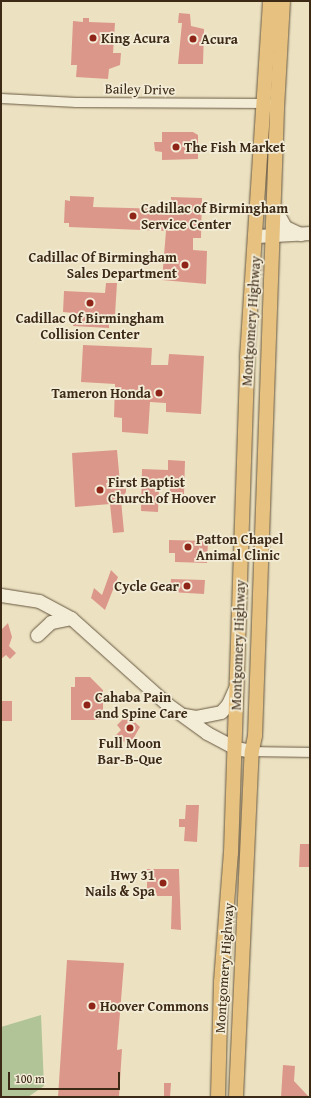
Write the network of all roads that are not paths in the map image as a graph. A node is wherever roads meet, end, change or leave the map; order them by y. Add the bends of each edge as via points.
1 (270, 1) edge
2 (283, 1) edge
3 (1, 98) edge
4 (277, 100) junction
5 (263, 105) junction
6 (274, 207) junction
7 (306, 234) edge
8 (257, 236) junction
9 (273, 237) junction
10 (1, 595) edge
11 (71, 618) junction
12 (36, 635) dead end
13 (237, 684) junction
14 (182, 715) junction
15 (235, 748) junction
16 (252, 751) junction
17 (310, 752) edge
18 (218, 1097) edge
19 (236, 1097) edge

1 - 5 main road, Montgomery Highway
2 - 4 main road, Montgomery Highway
3 - 5 street, Bailey Drive
4 - 5 street, Bailey Drive
4 - 6 main road, Montgomery Highway
5 - 8 main road, Montgomery Highway
6 - 7 main road via 285,227
6 - 9 main road, Montgomery Highway
7 - 9 main road
8 - 9 main road
8 - 13 main road, Montgomery Highway via 247,358
9 - 16 main road, Montgomery Highway via 255,736
10 - 11 main road via 39,601
11 - 12 main road via 51,622
11 - 14 main road
13 - 14 main road via 228,704 221,712 196,717
13 - 15 main road, Montgomery Highway
14 - 15 main road
15 - 16 main road
15 - 18 main road, Montgomery Highway
16 - 17 street
16 - 19 main road, Montgomery Highway

